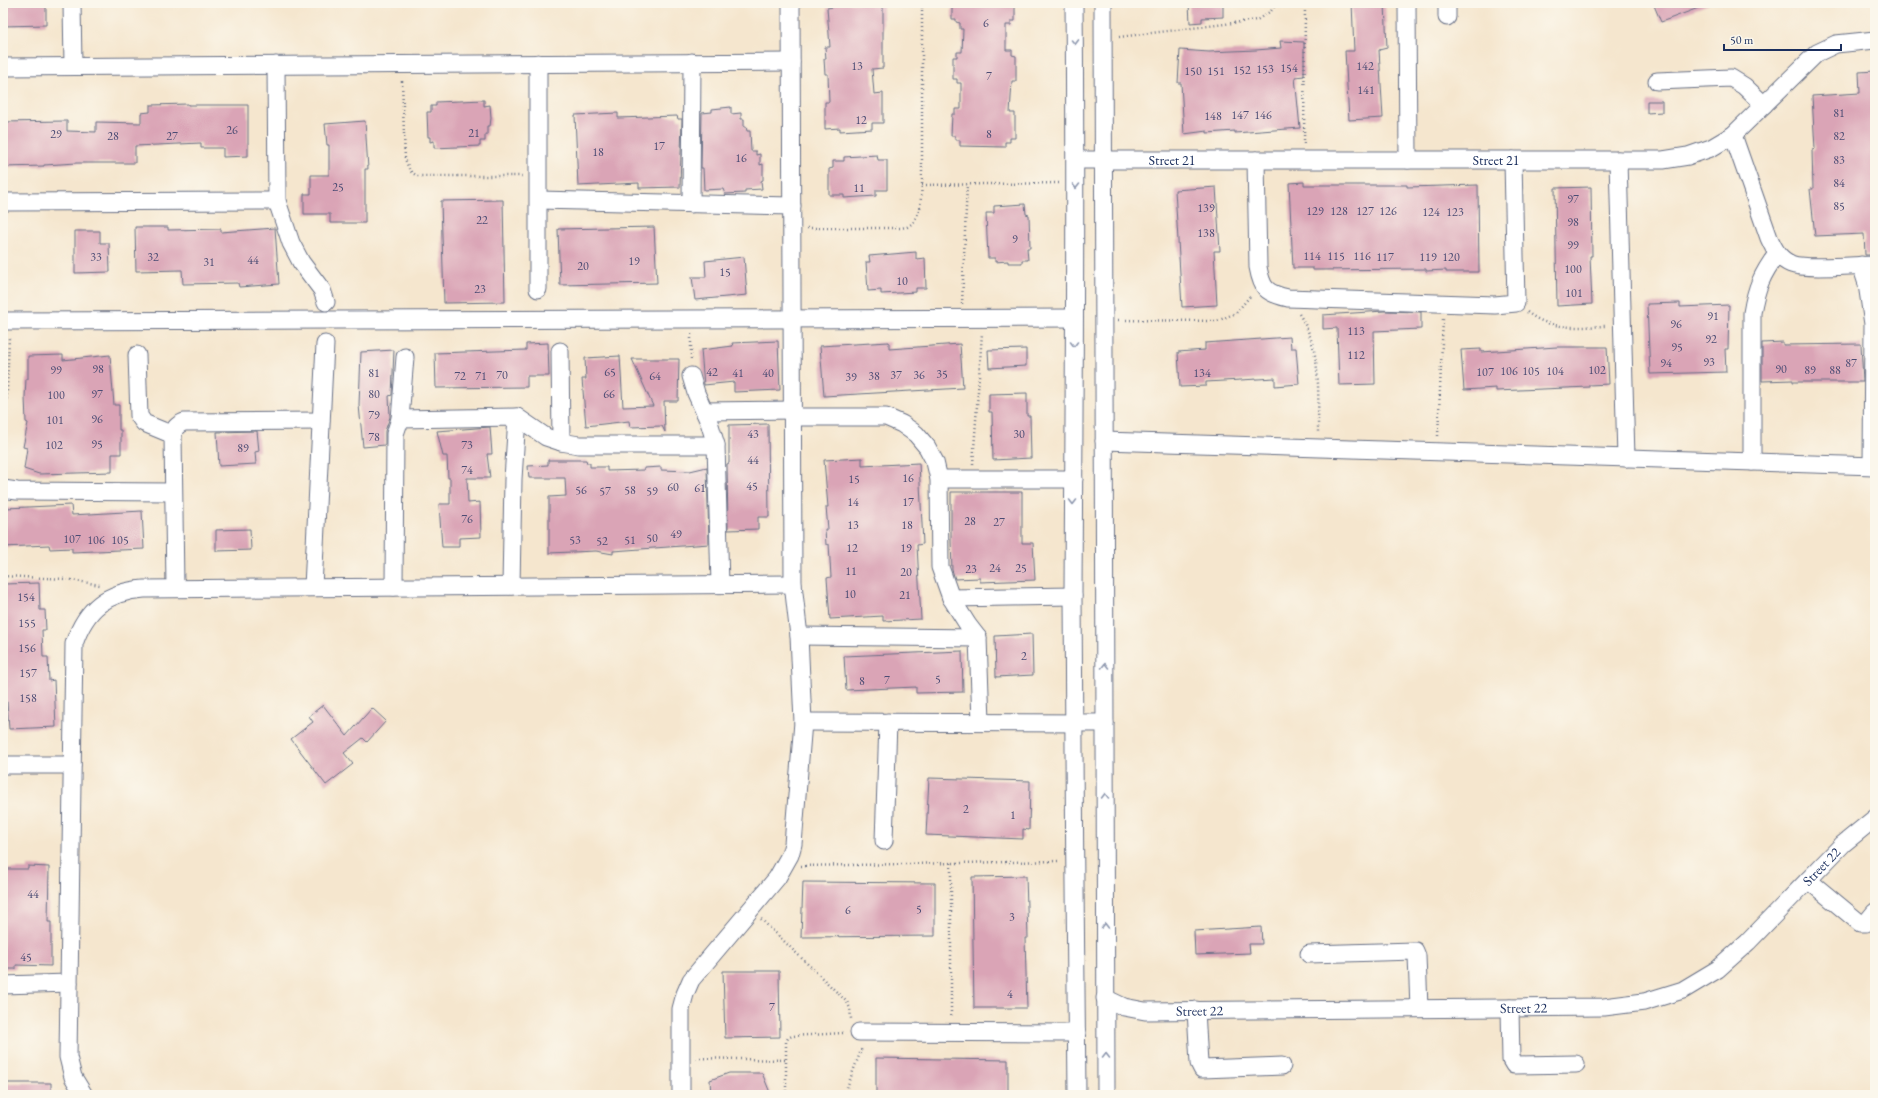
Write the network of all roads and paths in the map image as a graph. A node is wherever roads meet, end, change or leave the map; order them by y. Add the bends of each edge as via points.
1 (72, 3) edge
2 (791, 3) edge
3 (922, 3) edge
4 (1074, 3) edge
5 (1103, 3) edge
6 (1277, 3) edge
7 (1304, 3) edge
8 (1406, 3) edge
9 (1103, 40) junction
10 (1875, 40) edge
11 (692, 62) junction
12 (791, 62) junction
13 (538, 63) junction
14 (402, 64) junction
15 (276, 65) junction
16 (73, 66) junction
17 (3, 67) edge
18 (1657, 81) dead end
19 (1764, 105) junction
20 (1733, 135) junction
21 (1076, 160) junction
22 (1103, 160) junction
23 (1256, 160) junction
24 (1303, 160) junction
25 (1408, 160) junction
26 (1513, 160) junction
27 (1618, 160) junction
28 (539, 176) junction
29 (1076, 183) junction
30 (967, 184) junction
31 (922, 185) junction
32 (538, 200) junction
33 (276, 201) junction
34 (3, 202) edge
35 (691, 204) junction
36 (792, 206) junction
37 (792, 228) junction
38 (1777, 254) junction
39 (1868, 265) edge
40 (1261, 283) junction
41 (538, 289) dead end
42 (1288, 298) junction
43 (326, 302) dead end
44 (1444, 303) junction
45 (1516, 303) junction
46 (1074, 318) junction
47 (792, 319) junction
48 (962, 319) junction
49 (982, 319) junction
50 (691, 320) junction
51 (1104, 320) junction
52 (6, 322) edge
53 (1622, 326) junction
54 (325, 344) dead end
55 (560, 351) dead end
56 (137, 355) dead end
57 (405, 357) dead end
58 (691, 376) joint
59 (704, 411) junction
60 (792, 414) junction
61 (517, 417) junction
62 (400, 419) junction
63 (321, 421) junction
64 (173, 435) junction
65 (3, 439) edge
66 (1104, 441) junction
67 (561, 442) junction
68 (716, 445) junction
69 (1318, 448) junction
70 (1437, 452) junction
71 (1626, 458) junction
72 (1752, 462) junction
73 (1874, 466) edge
74 (939, 479) junction
75 (973, 479) junction
76 (1074, 480) junction
77 (3, 489) edge
78 (174, 492) junction
79 (3, 576) edge
80 (720, 584) junction
81 (793, 584) junction
82 (511, 586) junction
83 (313, 587) junction
84 (394, 587) junction
85 (175, 588) junction
86 (128, 590) junction
87 (1073, 596) junction
88 (951, 598) junction
89 (799, 636) junction
90 (978, 638) junction
91 (803, 722) junction
92 (888, 722) junction
93 (981, 722) junction
94 (1073, 722) junction
95 (1105, 723) junction
96 (3, 765) edge
97 (72, 765) junction
98 (1875, 818) edge
99 (884, 841) dead end
100 (1075, 861) junction
101 (951, 863) junction
102 (784, 866) junction
103 (1808, 880) junction
104 (751, 909) junction
105 (1875, 912) edge
106 (1309, 954) dead end
107 (69, 983) junction
108 (3, 985) edge
109 (1105, 998) junction
110 (1419, 1008) junction
111 (1510, 1008) junction
112 (1196, 1010) junction
113 (864, 1032) junction
114 (951, 1033) junction
115 (1076, 1033) junction
116 (681, 1058) junction
117 (786, 1060) junction
118 (1576, 1064) dead end
119 (1282, 1066) dead end
120 (84, 1095) edge
121 (681, 1095) edge
122 (786, 1095) edge
123 (844, 1095) edge
124 (1077, 1095) edge
125 (1106, 1095) edge

1 - 16 street
2 - 12 street
3 - 31 path
4 -> 21 street
5 - 9 street
6 - 9 path via 1271,11 1257,20
7 - 24 path
8 - 25 street
9 - 22 street
10 - 19 street, Street 21 via 1836,44 1817,53
11 - 12 street
11 - 13 street
11 - 35 street
12 - 36 street
13 - 14 street
13 - 28 street
14 - 15 street
14 - 28 path via 404,159 410,172 417,176
15 - 16 street
15 - 33 street
16 - 17 street
18 - 19 street via 1731,78 1744,86
19 - 20 street, Street 21
20 - 27 street, Street 21 via 1711,148 1688,156 1663,160
20 - 38 street
21 - 22 street, Street 21
21 - 29 street
22 - 23 street, Street 21
22 - 51 street
23 - 24 street, Street 21
23 - 40 street via 1258,267
24 - 25 street, Street 21
25 - 26 street, Street 21
26 - 27 street, Street 21
26 - 45 street
27 - 53 street
28 - 32 street
29 - 30 path
29 -> 46 street
30 - 31 path
30 - 48 path
31 - 37 path via 917,217 907,227
32 - 35 street
32 - 41 street
33 - 34 street
33 - 43 street via 291,243 301,262 322,290
35 - 36 street
36 - 37 street
37 - 47 street
38 - 39 street via 1791,264
38 - 72 street via 1764,271 1752,313
39 - 73 street via 1867,284 1873,324
40 - 42 street via 1272,295
40 - 51 path via 1236,313 1217,321
42 - 44 street
42 - 69 path via 1304,322 1314,348 1318,376
44 - 45 street
44 - 70 path
45 - 53 path via 1532,316 1553,326
46 - 49 street
46 -> 76 street
47 - 48 street
47 - 50 street
47 - 60 street
48 - 49 street
49 - 75 path
50 - 52 street
50 - 58 path
51 - 66 street
52 - 65 path via 6,422
53 - 71 street
54 - 63 street
55 - 67 street
56 - 64 street via 139,416 144,422
57 - 62 street
58 - 59 street
59 - 60 street
59 - 68 street
60 - 74 street via 886,417 902,424 916,434 927,447 935,462
60 - 81 street
61 - 62 street
61 - 67 street via 546,437
61 - 82 street
62 - 84 street via 395,434
63 - 64 street via 184,422 178,424
63 - 83 street
64 - 78 street
66 - 69 street
95 -> 66 street
67 - 68 street via 579,445
68 - 80 street
69 - 70 street
70 - 71 street
71 - 72 street
72 - 73 street
74 - 75 street
74 - 88 street via 940,567
75 - 76 street
76 -> 87 street
77 - 78 street
78 - 85 street
79 - 86 path via 66,579
80 - 81 street
80 - 82 street
81 - 89 street
82 - 84 street
83 - 84 street
83 - 85 street
85 - 86 street
86 - 97 street via 113,595 99,604 79,629 74,644
87 - 88 street
87 - 94 street
88 - 90 street
89 - 90 street
89 - 91 street
90 - 93 street
91 - 92 street
91 - 102 street via 795,833 790,855
92 - 93 street
92 - 99 street
93 - 94 street
94 - 95 street
94 - 100 street
109 -> 95 street
96 - 97 street
97 - 107 street
98 - 103 street, Street 22 via 1843,844
100 - 101 path
100 - 115 street
101 - 102 path
101 - 114 path
102 - 104 street
103 - 105 street via 1860,923 1866,923
103 - 111 street, Street 22 via 1718,969 1683,990 1644,1002 1611,1006
104 - 113 path via 847,1002 853,1027
104 - 116 street via 691,980 681,1009
106 - 110 street via 1415,952
107 - 108 street
107 - 120 street via 68,1057 73,1077
109 - 112 street, Street 22 via 1124,1007 1145,1011
125 -> 109 street
110 - 111 street, Street 22
110 - 112 street, Street 22
111 - 118 street via 1511,1060 1514,1064
112 - 119 street via 1199,1062 1202,1069
113 - 114 street
113 - 117 path via 792,1036 786,1042
113 - 123 path
114 - 115 street
115 - 124 street
116 - 117 path
116 - 121 street
117 - 122 path

